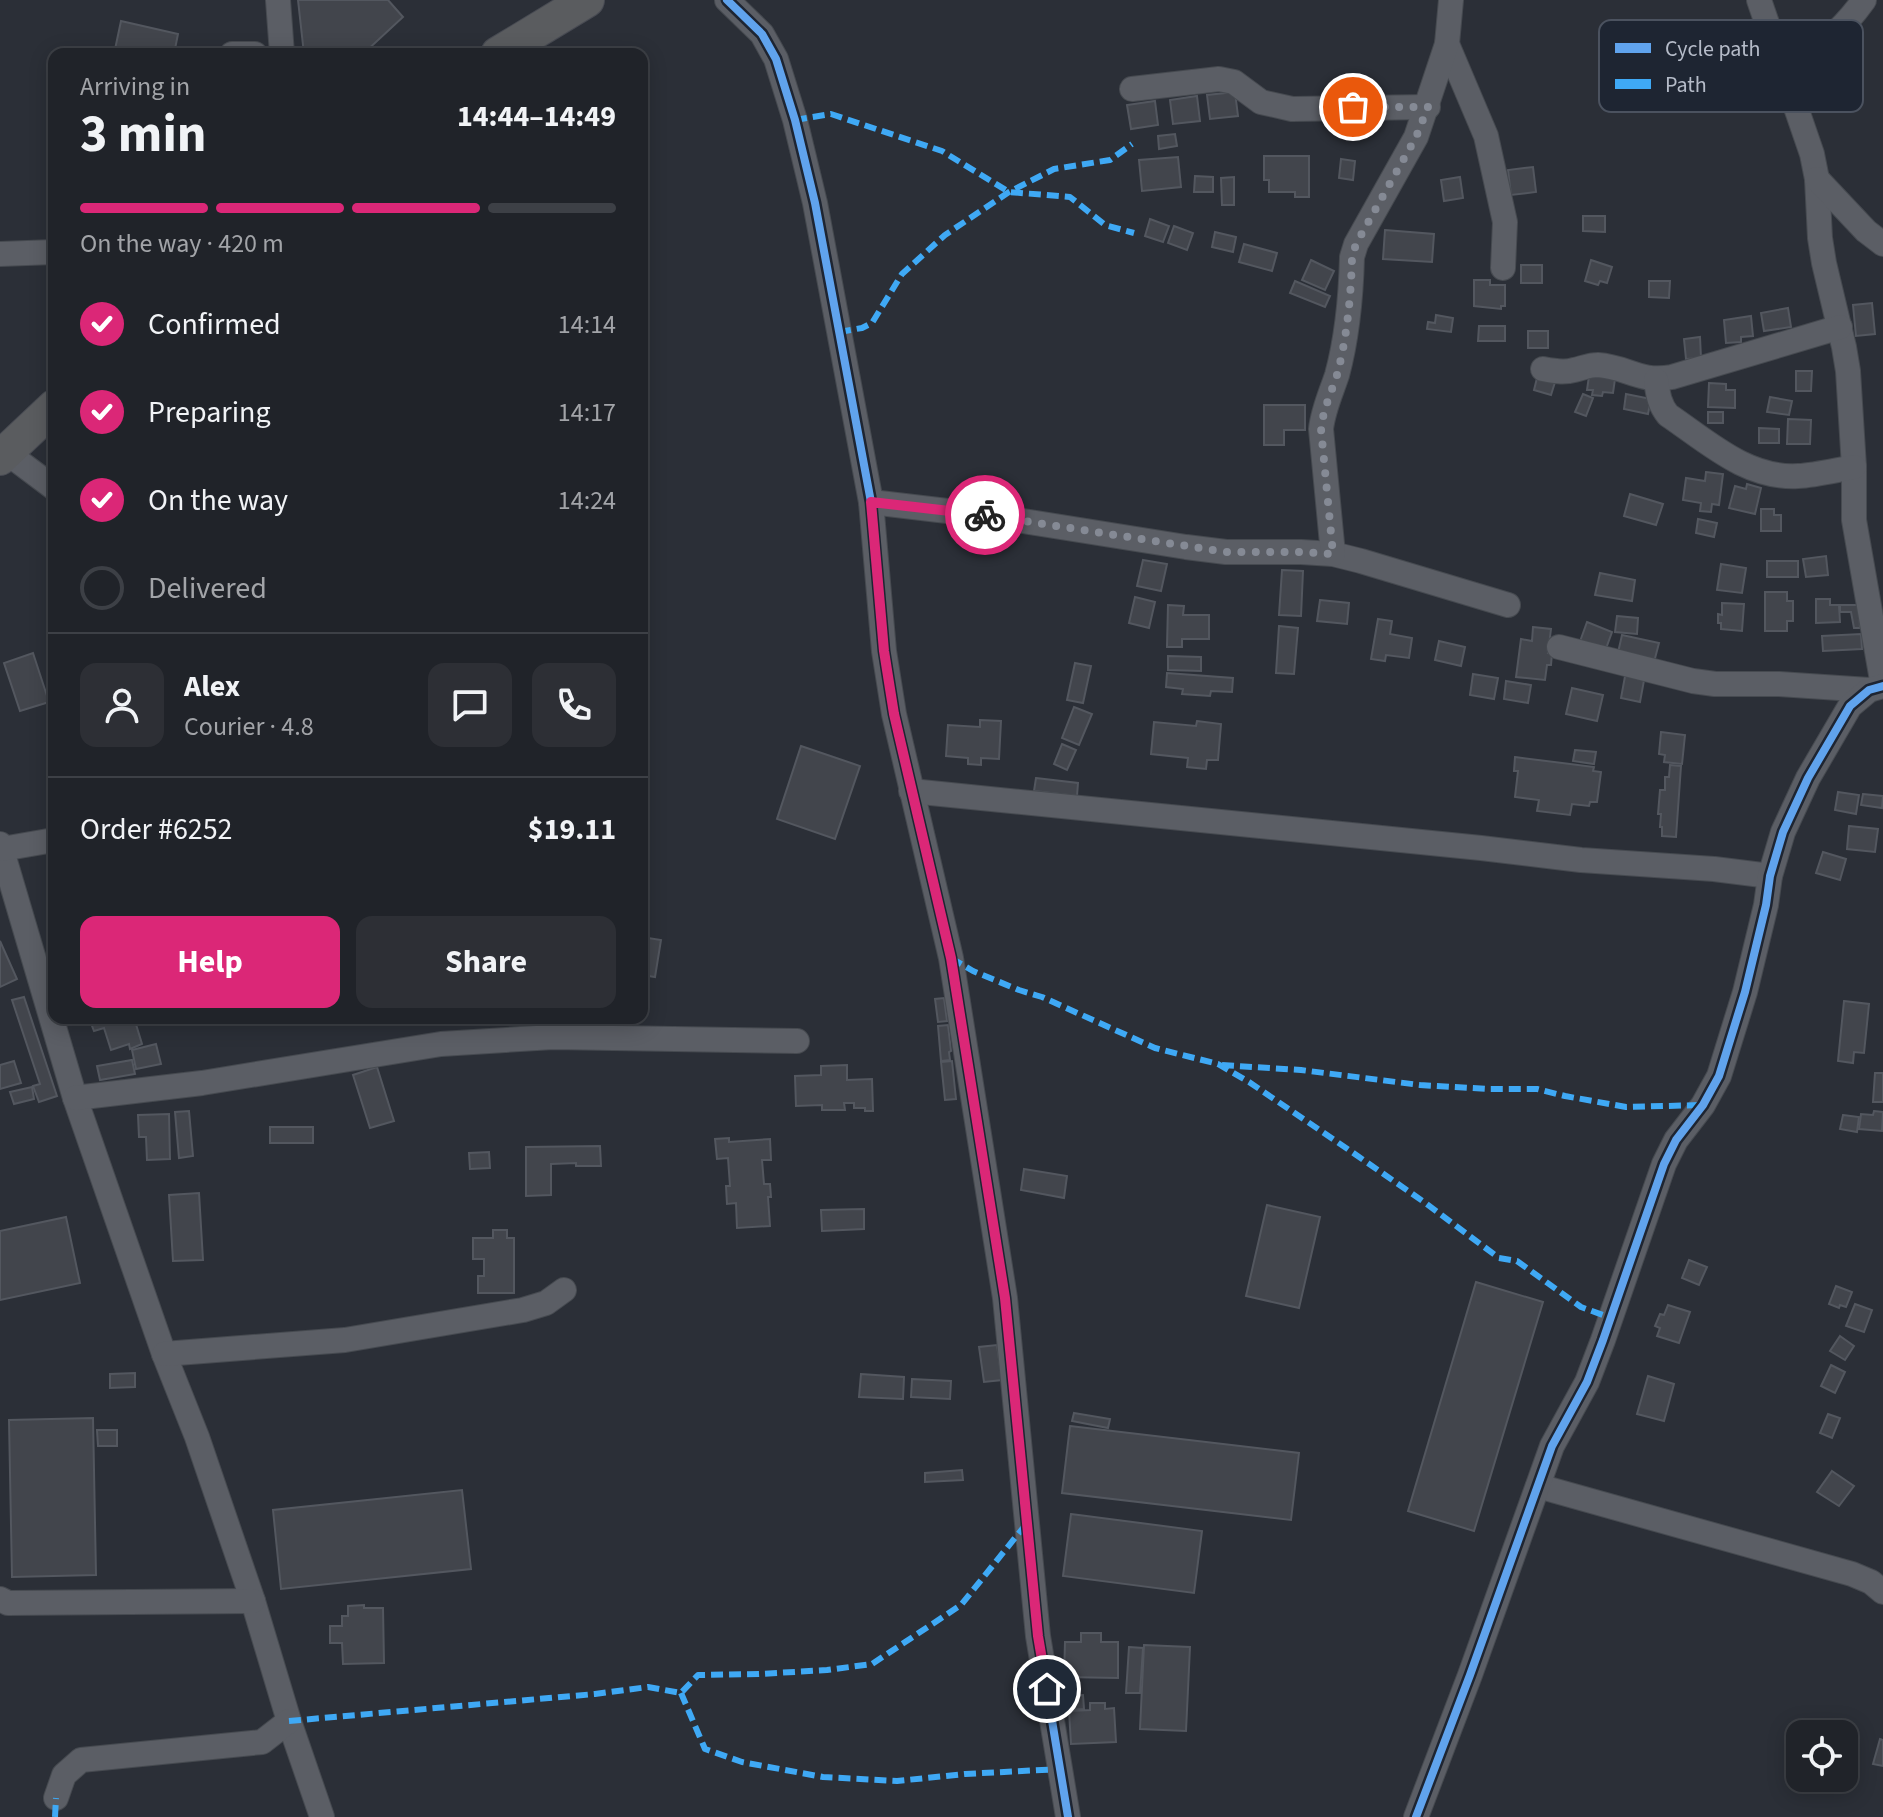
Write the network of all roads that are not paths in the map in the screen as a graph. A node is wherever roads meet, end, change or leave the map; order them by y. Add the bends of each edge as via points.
1 (278, 0) edge
2 (587, 0) edge
3 (727, 0) edge
4 (1451, 0) edge
5 (1759, 0) edge
6 (1864, 0) edge
7 (1766, 20) edge
8 (1847, 20) edge
9 (1447, 44) junction
10 (282, 48) edge
11 (508, 48) edge
12 (1132, 89) dead end
13 (1428, 107) junction
14 (1798, 112) edge
15 (1817, 179) junction
16 (1883, 244) edge
17 (48, 252) edge
18 (0, 254) edge
19 (1503, 268) dead end
20 (1840, 327) junction
21 (1543, 369) dead end
22 (1656, 380) junction
23 (48, 413) edge
24 (3, 455) edge
25 (1854, 467) junction
26 (48, 484) edge
27 (871, 502) junction
28 (1333, 554) junction
29 (1508, 605) dead end
30 (1559, 647) dead end
31 (1878, 687) edge
32 (911, 791) junction
33 (48, 841) edge
34 (1, 847) edge
35 (1770, 876) junction
36 (48, 1006) edge
37 (53, 1024) edge
38 (797, 1041) dead end
39 (75, 1098) junction
40 (564, 1290) dead end
41 (164, 1354) junction
42 (1538, 1486) junction
43 (1883, 1592) edge
44 (0, 1599) edge
45 (253, 1601) junction
46 (289, 1721) junction
47 (56, 1798) dead end
48 (322, 1817) edge
49 (1068, 1817) edge
50 (1416, 1817) edge

1 - 10 street
2 - 11 highway
3 - 27 street via 762,34 776,59 795,120
4 - 9 street
5 - 7 street
6 - 8 street
9 - 13 street
9 - 19 street via 1486,136 1505,222
12 - 13 street via 1219,79 1234,82 1261,102 1292,109
13 - 28 street via 1352,257 1343,345 1321,429
14 - 15 street
15 - 16 street
15 - 20 street via 1820,238
17 - 18 street
20 - 22 street
20 - 25 street
21 - 22 street via 1563,372 1595,365
22 - 25 street via 1668,415 1745,467 1796,476
23 - 24 highway
24 - 26 street
25 - 31 street via 1854,520
27 - 28 street via 1199,549
27 - 32 street via 884,651
28 - 29 street
30 - 31 street via 1715,684
31 - 35 street via 1850,706 1808,778
32 - 35 street
32 - 49 street via 951,958 1005,1298 1038,1636
33 - 34 street
34 - 36 street
35 - 42 street via 1759,940 1719,1076 1664,1164 1598,1354
37 - 39 street
38 - 39 street via 553,1037 441,1044
39 - 41 street
40 - 41 street via 523,1310 345,1340
41 - 45 street
42 - 43 street via 1852,1574
42 - 50 street
44 - 45 street
45 - 46 street
46 - 47 street via 262,1742 81,1760 64,1775
46 - 48 street

